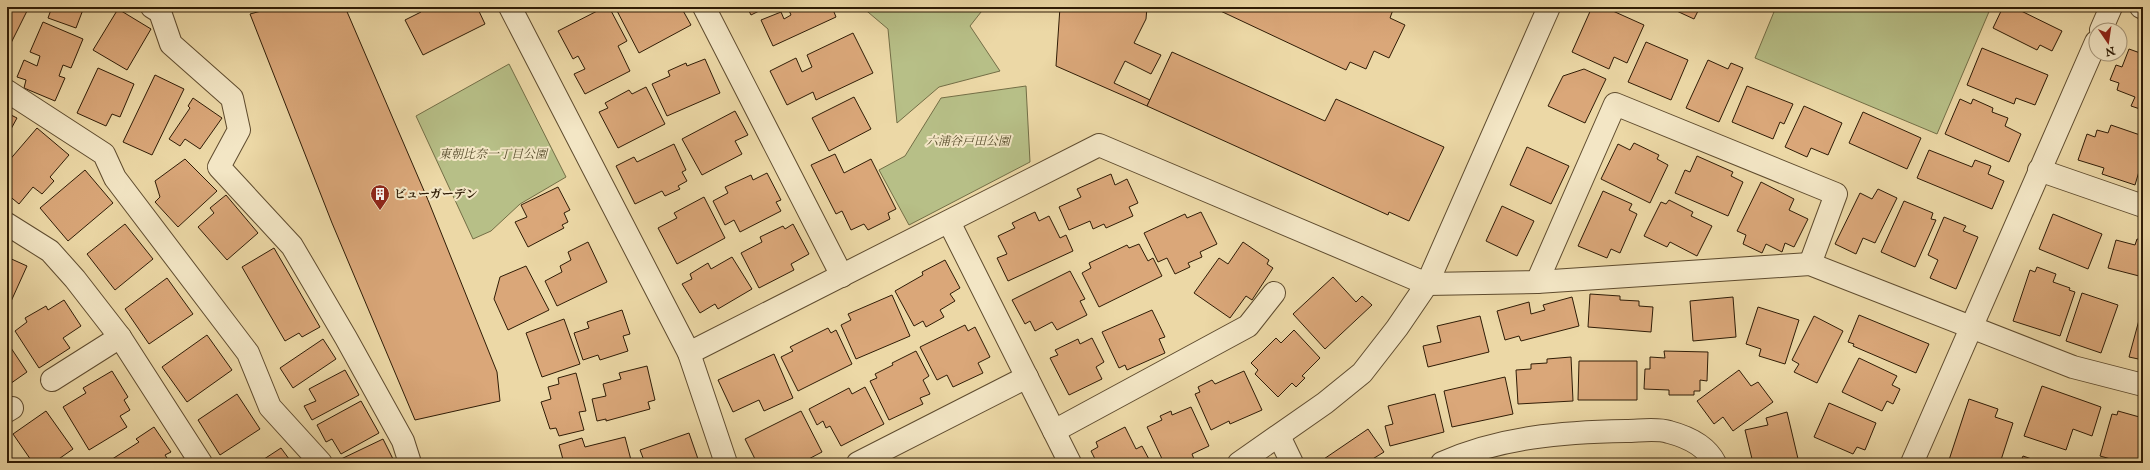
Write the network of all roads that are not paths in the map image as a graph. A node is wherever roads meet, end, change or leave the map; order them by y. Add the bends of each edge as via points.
1 (152, 7) edge
2 (510, 7) edge
3 (704, 7) edge
4 (1549, 7) edge
5 (2111, 7) edge
6 (2104, 22) edge
7 (2088, 60) edge
8 (7, 91) edge
9 (2039, 170) junction
10 (2143, 206) edge
11 (949, 222) junction
12 (7, 224) edge
13 (1810, 264) junction
14 (842, 276) junction
15 (1537, 282) junction
16 (1427, 284) junction
17 (1274, 293) dead end
18 (1970, 328) junction
19 (120, 337) junction
20 (689, 353) junction
21 (1027, 377) junction
22 (52, 380) dead end
23 (2143, 385) edge
24 (1054, 431) junction
25 (1279, 436) junction
26 (201, 463) edge
27 (320, 463) edge
28 (410, 463) edge
29 (726, 463) edge
30 (858, 463) edge
31 (1070, 463) edge
32 (1239, 463) edge
33 (1292, 463) edge
34 (1442, 463) edge
35 (1715, 463) edge
36 (1912, 463) edge

1 - 28 street via 160,12 171,44 232,98 239,130 219,167 292,246 403,441
2 - 20 street
3 - 14 street
4 - 16 street
5 - 6 street
7 - 9 street
8 - 27 street via 104,154 115,178 248,353 270,407
9 - 10 street
9 - 18 street
11 - 14 street
11 - 16 street via 1099,145
11 - 21 street
12 - 19 street via 50,251
13 - 15 street
13 - 15 street via 1836,194 1615,104
13 - 18 street
14 - 20 street
15 - 16 street
16 - 25 street via 1397,328 1362,372
17 - 24 street via 1248,326
18 - 23 street via 2073,367
18 - 36 street
19 - 22 street
19 - 26 street
20 - 29 street
21 - 24 street
21 - 30 street
24 - 31 street
25 - 32 street
25 - 33 street
34 - 35 street via 1517,439 1581,432 1667,431 1692,440 1710,452

